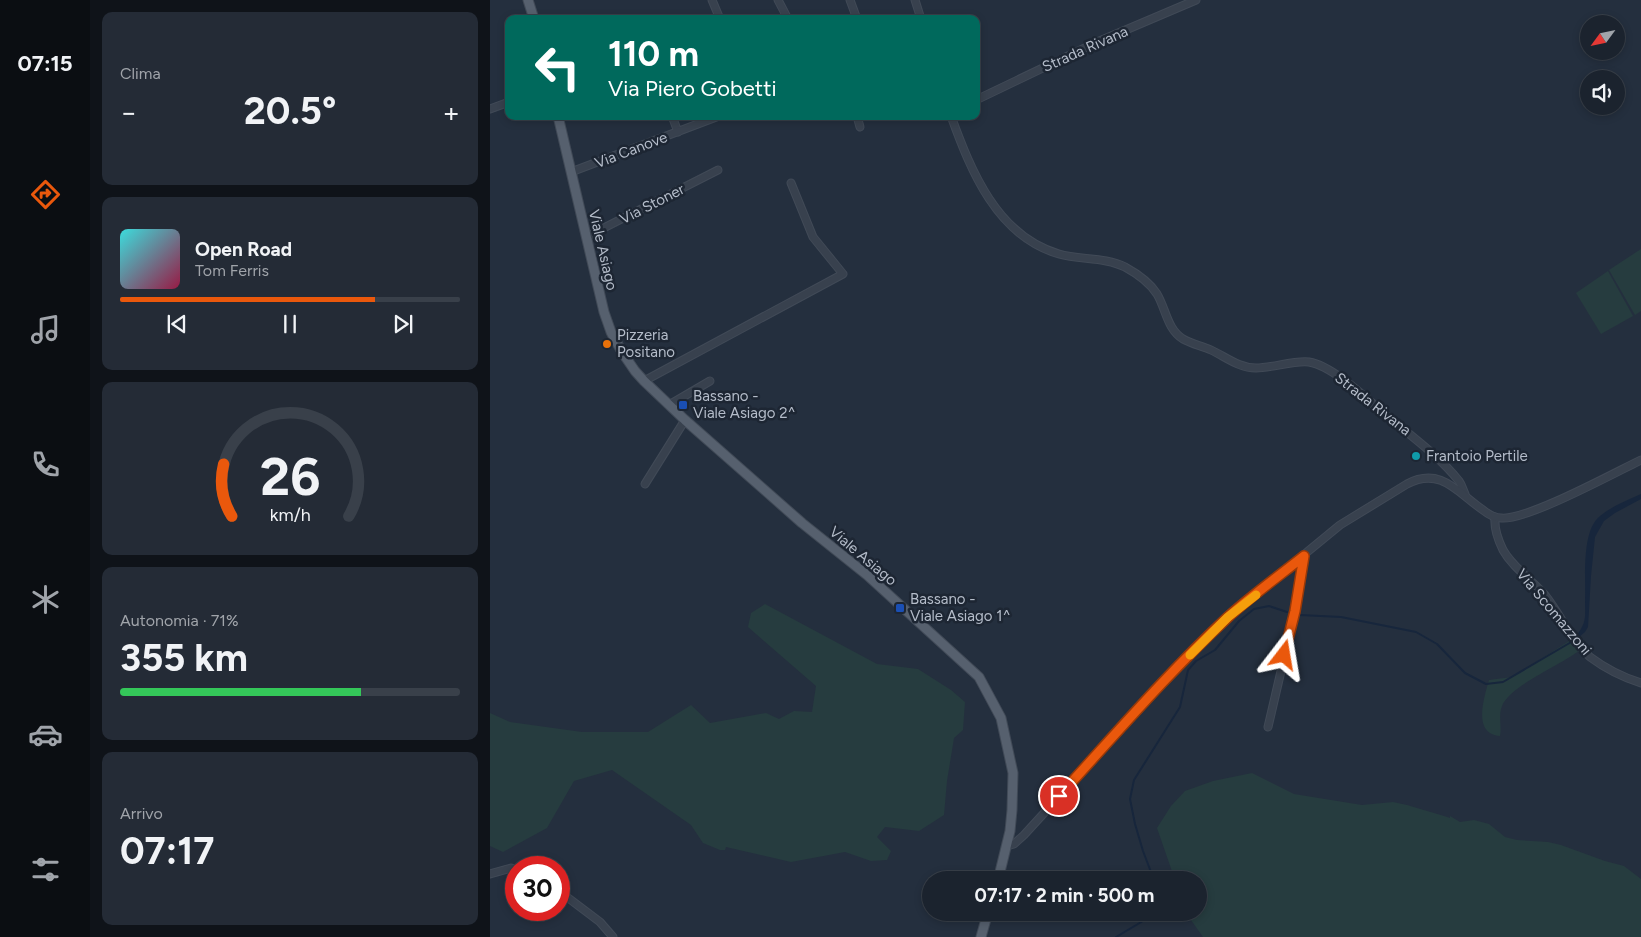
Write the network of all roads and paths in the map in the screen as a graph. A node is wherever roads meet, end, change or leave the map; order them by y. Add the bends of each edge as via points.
1 (528, 0) edge
2 (712, 0) edge
3 (778, 0) edge
4 (850, 0) edge
5 (914, 0) edge
6 (1196, 0) edge
7 (533, 15) edge
8 (718, 15) edge
9 (786, 15) edge
10 (856, 15) edge
11 (920, 15) edge
12 (980, 98) edge
13 (505, 103) edge
14 (490, 109) edge
15 (559, 120) edge
16 (674, 120) edge
17 (709, 120) edge
18 (858, 120) edge
19 (953, 120) edge
20 (860, 126) dead end
21 (678, 132) junction
22 (718, 170) dead end
23 (571, 172) junction
24 (791, 183) dead end
25 (586, 238) junction
26 (644, 381) junction
27 (710, 381) dead end
28 (669, 405) junction
29 (685, 420) junction
30 (1641, 460) edge
31 (645, 484) dead end
32 (1467, 497) junction
33 (1495, 517) junction
34 (1304, 556) junction
35 (1641, 683) edge
36 (1268, 727) dead end
37 (1007, 846) junction
38 (505, 870) edge
39 (1000, 871) edge
40 (490, 874) edge
41 (570, 899) edge
42 (985, 921) edge
43 (613, 937) edge
44 (981, 937) edge

1 - 7 main road
2 - 8 street
3 - 9 street
4 - 10 street
5 - 11 street
6 - 12 street, Strada Rivana via 1095,43
13 - 14 street
15 - 23 main road, Viale Asiago
16 - 21 street
17 - 21 street, Via Canove
18 - 20 street
19 - 32 street, Strada Rivana via 991,202 1020,233 1058,254 1125,267 1156,292 1173,330 1182,338 1232,362 1254,368 1309,362 1329,371 1352,386 1426,448 1460,483
21 - 23 street, Via Canove
22 - 25 street, Via Stoner
23 - 25 main road, Viale Asiago
24 - 26 street via 813,236 843,274
25 - 26 main road, Viale Asiago via 611,332 630,365
26 - 28 main road, Viale Asiago
27 - 28 street
28 - 29 main road, Viale Asiago
29 - 31 street
29 - 37 main road, Viale Asiago via 802,523 867,575 980,677 1002,718 1013,773
30 - 33 street via 1536,509 1509,518
32 - 33 street
32 - 34 street via 1433,477 1416,479 1340,525
33 - 35 street, Via Scomazzoni via 1504,552 1547,599 1584,650 1614,673
34 - 36 street via 1295,611
34 - 37 street via 1223,622 1024,835
37 - 39 main road, Viale Asiago
38 - 40 street
41 - 43 street via 600,922
42 - 44 main road

